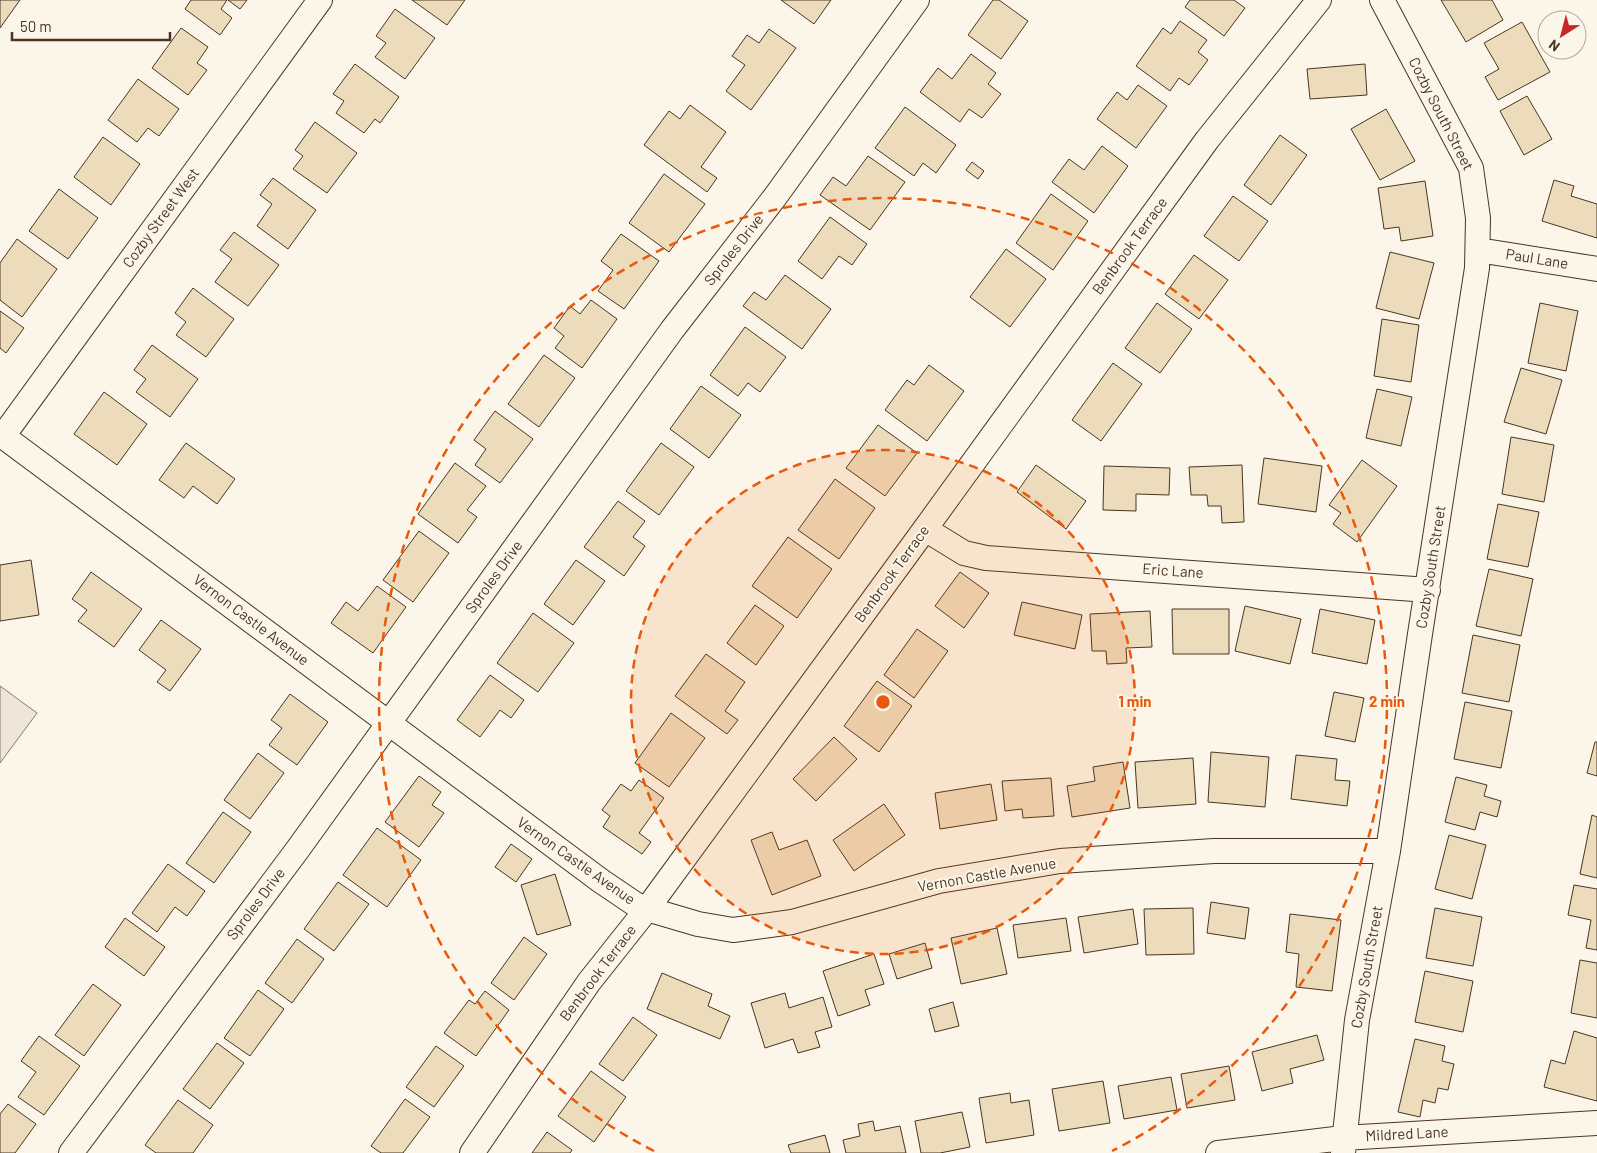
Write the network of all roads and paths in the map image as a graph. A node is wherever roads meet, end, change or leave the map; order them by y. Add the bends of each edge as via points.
1 (320, 0) edge
2 (916, 0) edge
3 (1319, 0) edge
4 (1382, 0) edge
5 (1478, 250) junction
6 (1597, 269) edge
7 (1, 435) edge
8 (925, 529) junction
9 (1428, 590) junction
10 (389, 723) junction
11 (1388, 851) junction
12 (647, 908) junction
13 (1597, 1123) edge
14 (1343, 1145) edge
15 (71, 1153) edge
16 (472, 1153) edge
17 (1218, 1153) edge

1 - 7 street, Cozby Street West
2 - 10 street, Sproles Drive via 775,197 666,338
3 - 8 street, Benbrook Terrace via 1207,140
4 - 5 street, Cozby South Street via 1471,168 1478,218
5 - 6 street, Paul Lane
5 - 9 street, Cozby South Street
7 - 10 street, Vernon Castle Avenue
8 - 9 street, Eric Lane via 964,553 986,558
8 - 12 street, Benbrook Terrace
9 - 11 street, Cozby South Street
10 - 12 street, Vernon Castle Avenue via 601,881 635,904
10 - 15 street, Sproles Drive
11 - 12 street, Vernon Castle Avenue via 1214,851 1060,861 939,880 792,922 733,930 698,924
11 - 14 street, Cozby South Street via 1356,1020
12 - 16 street, Benbrook Terrace via 589,982
13 - 14 street, Mildred Lane
14 - 17 street, Mildred Lane

